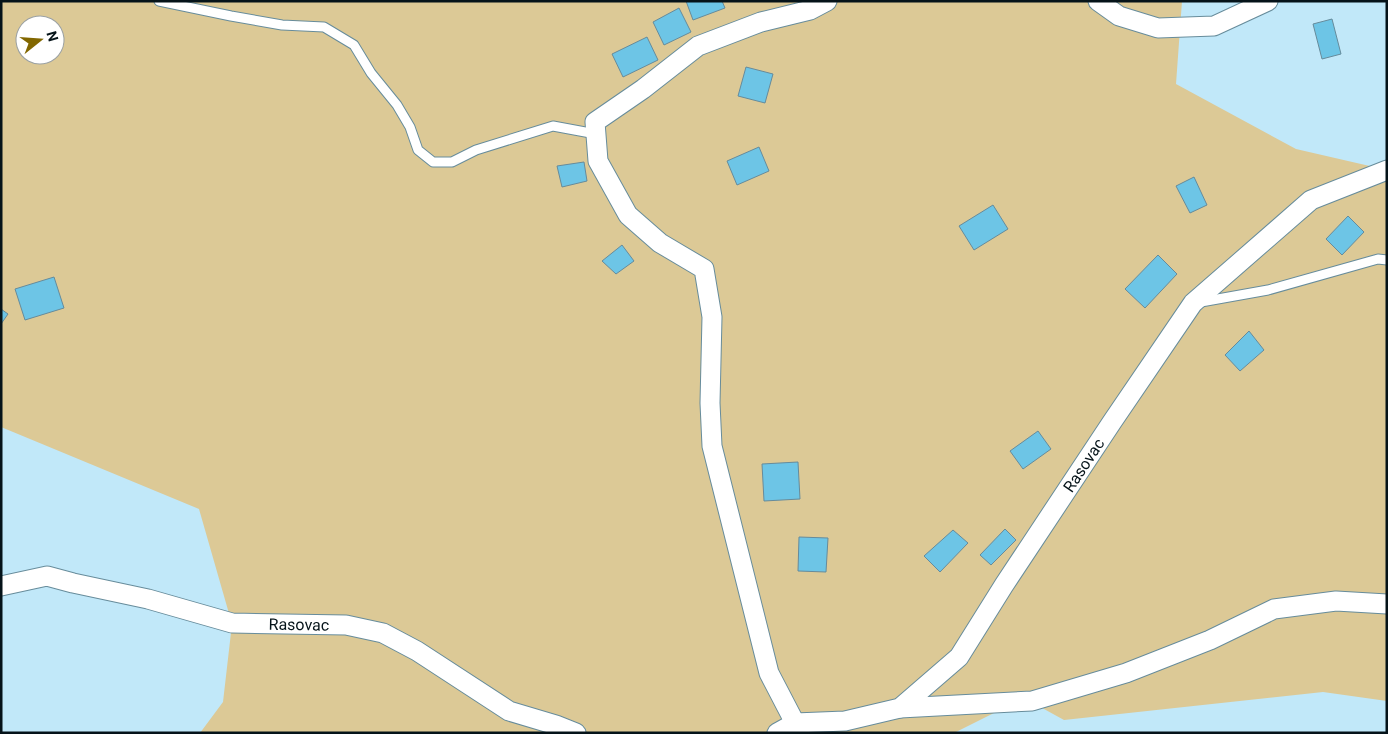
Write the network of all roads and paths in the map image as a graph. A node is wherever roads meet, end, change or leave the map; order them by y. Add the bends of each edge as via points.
1 (159, 1) edge
2 (827, 1) edge
3 (1098, 1) edge
4 (1268, 1) edge
5 (596, 134) junction
6 (1387, 170) edge
7 (1387, 260) edge
8 (1193, 303) junction
9 (1, 586) edge
10 (1387, 604) edge
11 (900, 708) junction
12 (796, 723) junction
13 (576, 733) edge
14 (776, 733) edge

1 - 5 lane via 282,25 324,28 354,45 397,105 418,150 433,162 452,162 476,150 553,126
2 - 5 street via 810,10 761,22 698,46 596,122
3 - 4 street via 1119,16 1158,28 1214,26
5 - 12 street via 598,161 628,215 660,243 704,269 712,317 712,446 769,673
6 - 8 street, Rasovac via 1312,200
7 - 8 lane via 1378,259 1268,290
8 - 11 street, Rasovac via 960,656
9 - 13 street, Rasovac via 47,576 148,599 232,624 346,625 383,633 417,650 509,711
10 - 11 street via 1336,601 1274,610 1210,640 1126,673 1032,701
11 - 12 street, Rasovac via 844,722
12 - 14 street, Rasovac

